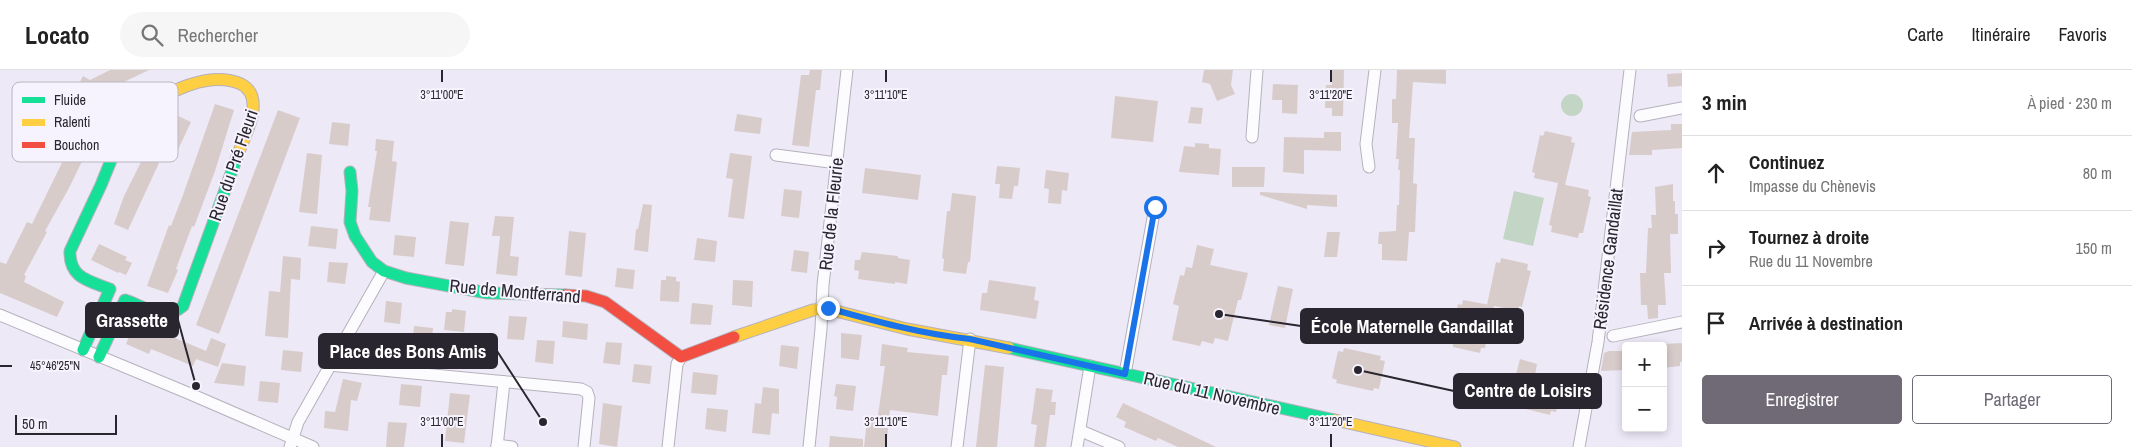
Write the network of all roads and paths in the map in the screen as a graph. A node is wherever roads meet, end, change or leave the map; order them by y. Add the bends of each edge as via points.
1 (847, 70) edge
2 (1257, 70) edge
3 (1375, 70) edge
4 (1630, 70) edge
5 (178, 91) edge
6 (1682, 108) edge
7 (1640, 116) dead end
8 (1252, 138) dead end
9 (776, 155) dead end
10 (110, 162) edge
11 (837, 163) junction
12 (1369, 167) dead end
13 (350, 172) dead end
14 (1155, 207) dead end
15 (384, 271) junction
16 (110, 289) junction
17 (125, 300) junction
18 (822, 308) junction
19 (0, 316) edge
20 (1682, 322) edge
21 (1613, 336) dead end
22 (970, 339) junction
23 (84, 350) junction
24 (99, 357) junction
25 (681, 357) junction
26 (329, 365) junction
27 (1090, 366) junction
28 (1125, 374) junction
29 (504, 382) junction
30 (1081, 431) junction
31 (292, 443) edge
32 (497, 446) edge
33 (312, 447) edge
34 (512, 447) edge
35 (584, 447) edge
36 (668, 447) edge
37 (809, 447) edge
38 (957, 447) edge
39 (1077, 447) edge
40 (1120, 447) edge
41 (1455, 447) edge
42 (1579, 447) edge

1 - 11 street, Rue de la Fleurie
2 - 8 street
3 - 12 street via 1366,144
4 - 42 street, Résidence Gandaillat via 1598,342
5 - 17 street, Rue du Pré Fleuri via 207,78 222,77 247,87 254,103 253,112 184,306 176,313 163,314
6 - 7 street
9 - 11 street
10 - 16 street, Rue du Pré Fleuri via 68,261 77,275
11 - 18 street, Rue de la Fleurie
13 - 15 street, Rue de Montferrand via 350,222 372,262
14 - 28 street
15 - 25 street, Rue de Montferrand via 487,293 586,296 605,302
15 - 26 street
16 - 17 street, Rue du Pré Fleuri
16 - 23 street
17 - 24 street
18 - 22 street, Rue du 11 Novembre via 948,337
18 - 25 street
18 - 37 street, Rue de la Fleurie
19 - 23 street
20 - 21 street
22 - 27 street, Rue du 11 Novembre
22 - 38 street
23 - 24 street
24 - 31 street via 188,392
25 - 36 street via 677,364
26 - 29 street
26 - 31 street via 298,422
27 - 28 street, Rue du 11 Novembre
27 - 30 street
28 - 41 street, Rue du 11 Novembre
29 - 32 street
29 - 35 street via 587,392
30 - 39 street
30 - 40 street
31 - 33 street
32 - 34 street

